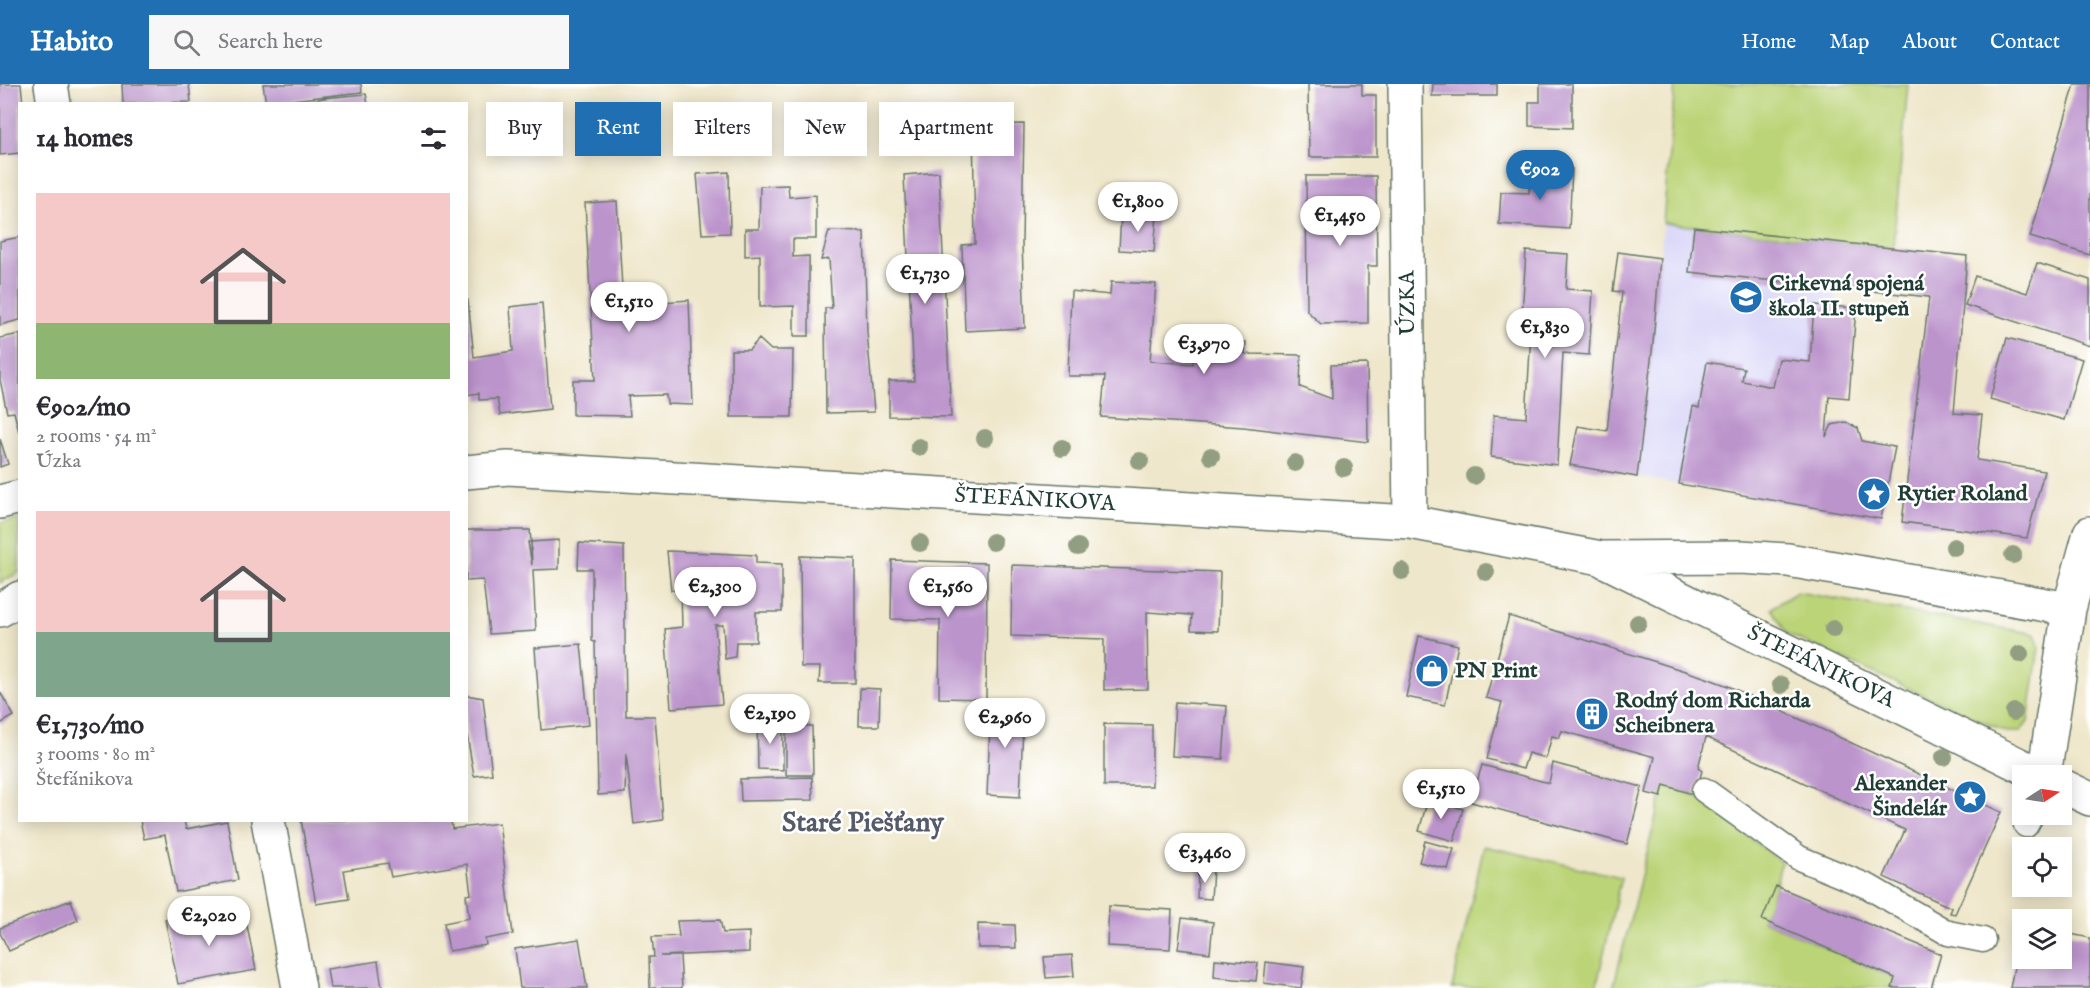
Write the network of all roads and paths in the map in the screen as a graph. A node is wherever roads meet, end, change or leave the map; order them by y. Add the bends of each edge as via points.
1 (51, 84) edge
2 (1405, 84) edge
3 (54, 102) edge
4 (468, 472) edge
5 (18, 498) edge
6 (0, 502) edge
7 (1410, 522) junction
8 (2090, 533) edge
9 (1600, 558) junction
10 (18, 599) edge
11 (2069, 609) junction
12 (0, 610) edge
13 (2021, 765) edge
14 (2045, 765) edge
15 (1704, 790) dead end
16 (2072, 790) edge
17 (2090, 799) edge
18 (268, 822) edge
19 (1983, 940) dead end
20 (299, 988) edge

1 - 3 street
2 - 7 street, ÚZKA
4 - 7 street, ŠTEFÁNIKOVA via 508,468
5 - 6 street
7 - 9 street, ŠTEFÁNIKOVA
8 - 11 street
9 - 11 street, ŠTEFÁNIKOVA via 1788,560
9 - 13 street, ŠTEFÁNIKOVA
10 - 12 street
11 - 14 street
15 - 19 lane via 1799,858 1869,886 1948,933
16 - 17 street
18 - 20 street

